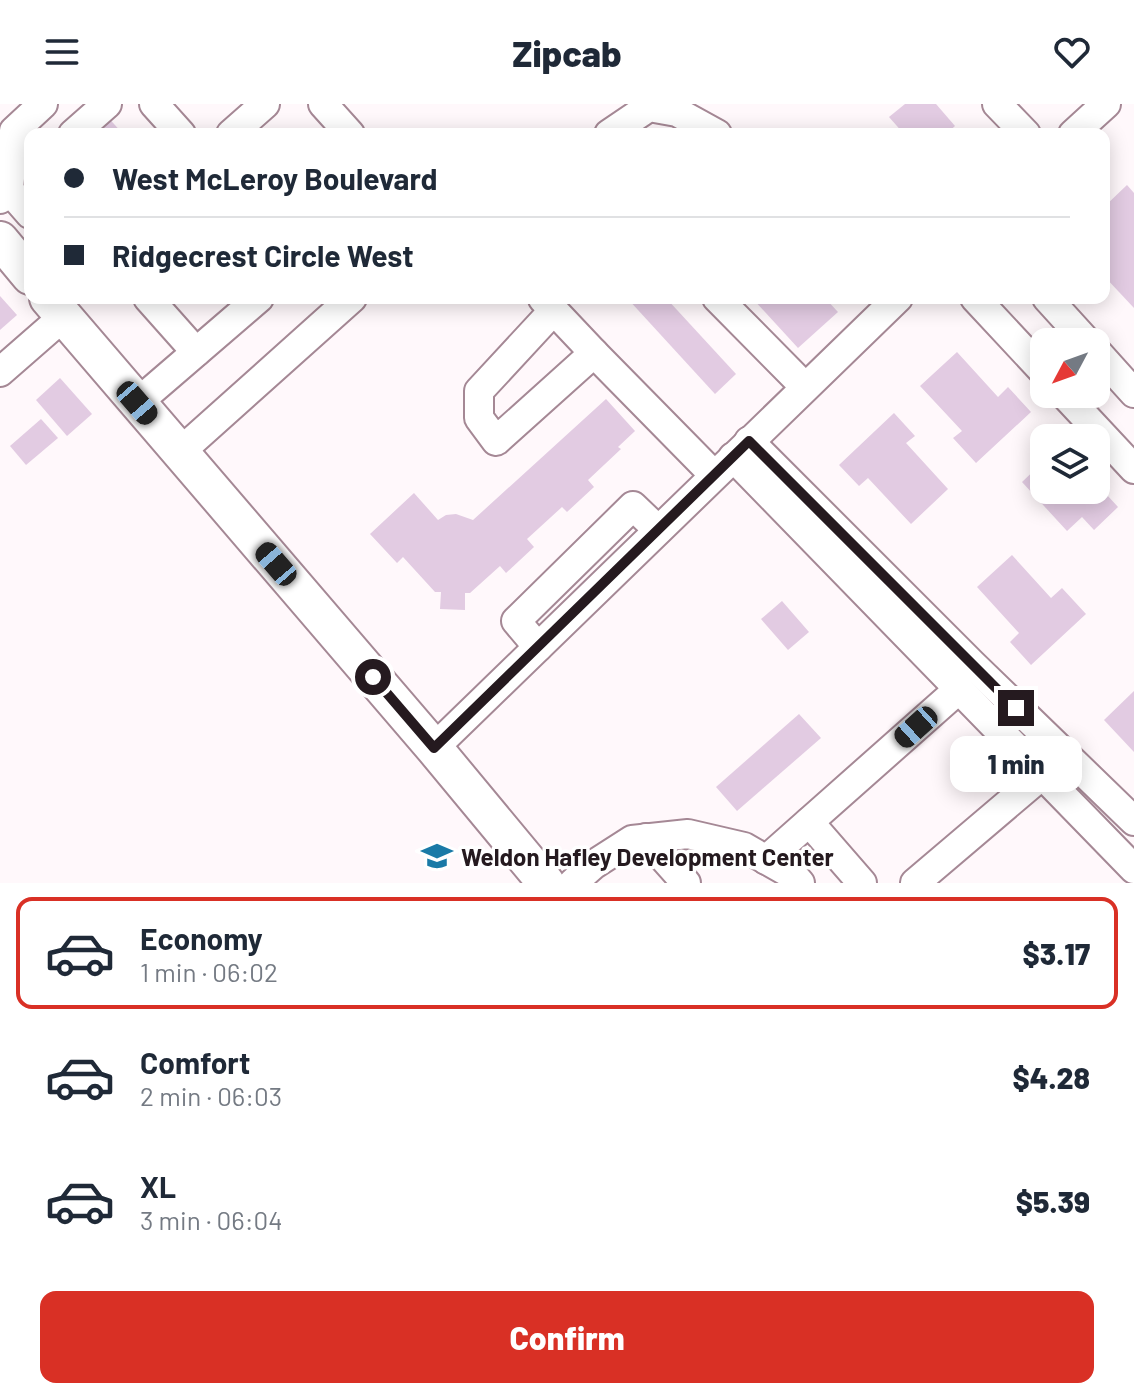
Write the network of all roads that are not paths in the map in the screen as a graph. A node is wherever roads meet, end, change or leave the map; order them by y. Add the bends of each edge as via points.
1 (43, 104) edge
2 (107, 104) edge
3 (154, 104) edge
4 (265, 104) edge
5 (323, 104) edge
6 (997, 104) edge
7 (1106, 104) edge
8 (80, 128) edge
9 (176, 128) edge
10 (238, 128) edge
11 (345, 128) edge
12 (618, 128) edge
13 (706, 128) edge
14 (1020, 128) edge
15 (1080, 128) edge
16 (13, 180) edge
17 (24, 202) edge
18 (0, 240) edge
19 (24, 269) edge
20 (44, 304) edge
21 (53, 304) edge
22 (153, 304) edge
23 (252, 304) edge
24 (345, 304) edge
25 (548, 304) edge
26 (723, 304) edge
27 (879, 304) edge
28 (981, 304) edge
29 (1052, 304) edge
30 (1074, 328) edge
31 (196, 352) junction
32 (594, 353) junction
33 (1030, 357) edge
34 (1110, 366) edge
35 (0, 372) edge
36 (805, 387) junction
37 (1134, 393) edge
38 (137, 403) junction
39 (1077, 408) edge
40 (180, 452) junction
41 (732, 458) junction
42 (1134, 469) edge
43 (959, 689) junction
44 (434, 748) junction
45 (1042, 775) junction
46 (1134, 821) edge
47 (809, 822) junction
48 (646, 838) junction
49 (766, 860) junction
50 (1134, 869) edge
51 (549, 882) edge
52 (686, 883) edge
53 (800, 883) edge
54 (862, 883) edge
55 (915, 883) edge

1 - 16 street via 14,131
2 - 8 street
3 - 9 street
4 - 10 street
5 - 11 street
6 - 14 street
7 - 15 street
12 - 13 street via 649,107 677,112
16 - 17 street
18 - 19 main road
20 - 35 street
21 - 38 main road
22 - 31 street
23 - 31 street
24 - 40 street
25 - 32 street
25 - 32 street via 479,391 479,418 496,441
26 - 36 street
27 - 36 street
28 - 33 street
29 - 30 street
31 - 38 street
32 - 41 street
34 - 37 street
36 - 41 street
38 - 40 main road
39 - 42 street
40 - 44 main road
41 - 43 street
41 - 44 street
41 - 46 street via 972,664
43 - 45 street
43 - 47 street
44 - 51 main road
45 - 50 street
45 - 55 street
47 - 49 street
47 - 54 street
48 - 49 street via 688,834 744,847
48 - 51 street
48 - 52 street
49 - 53 street

